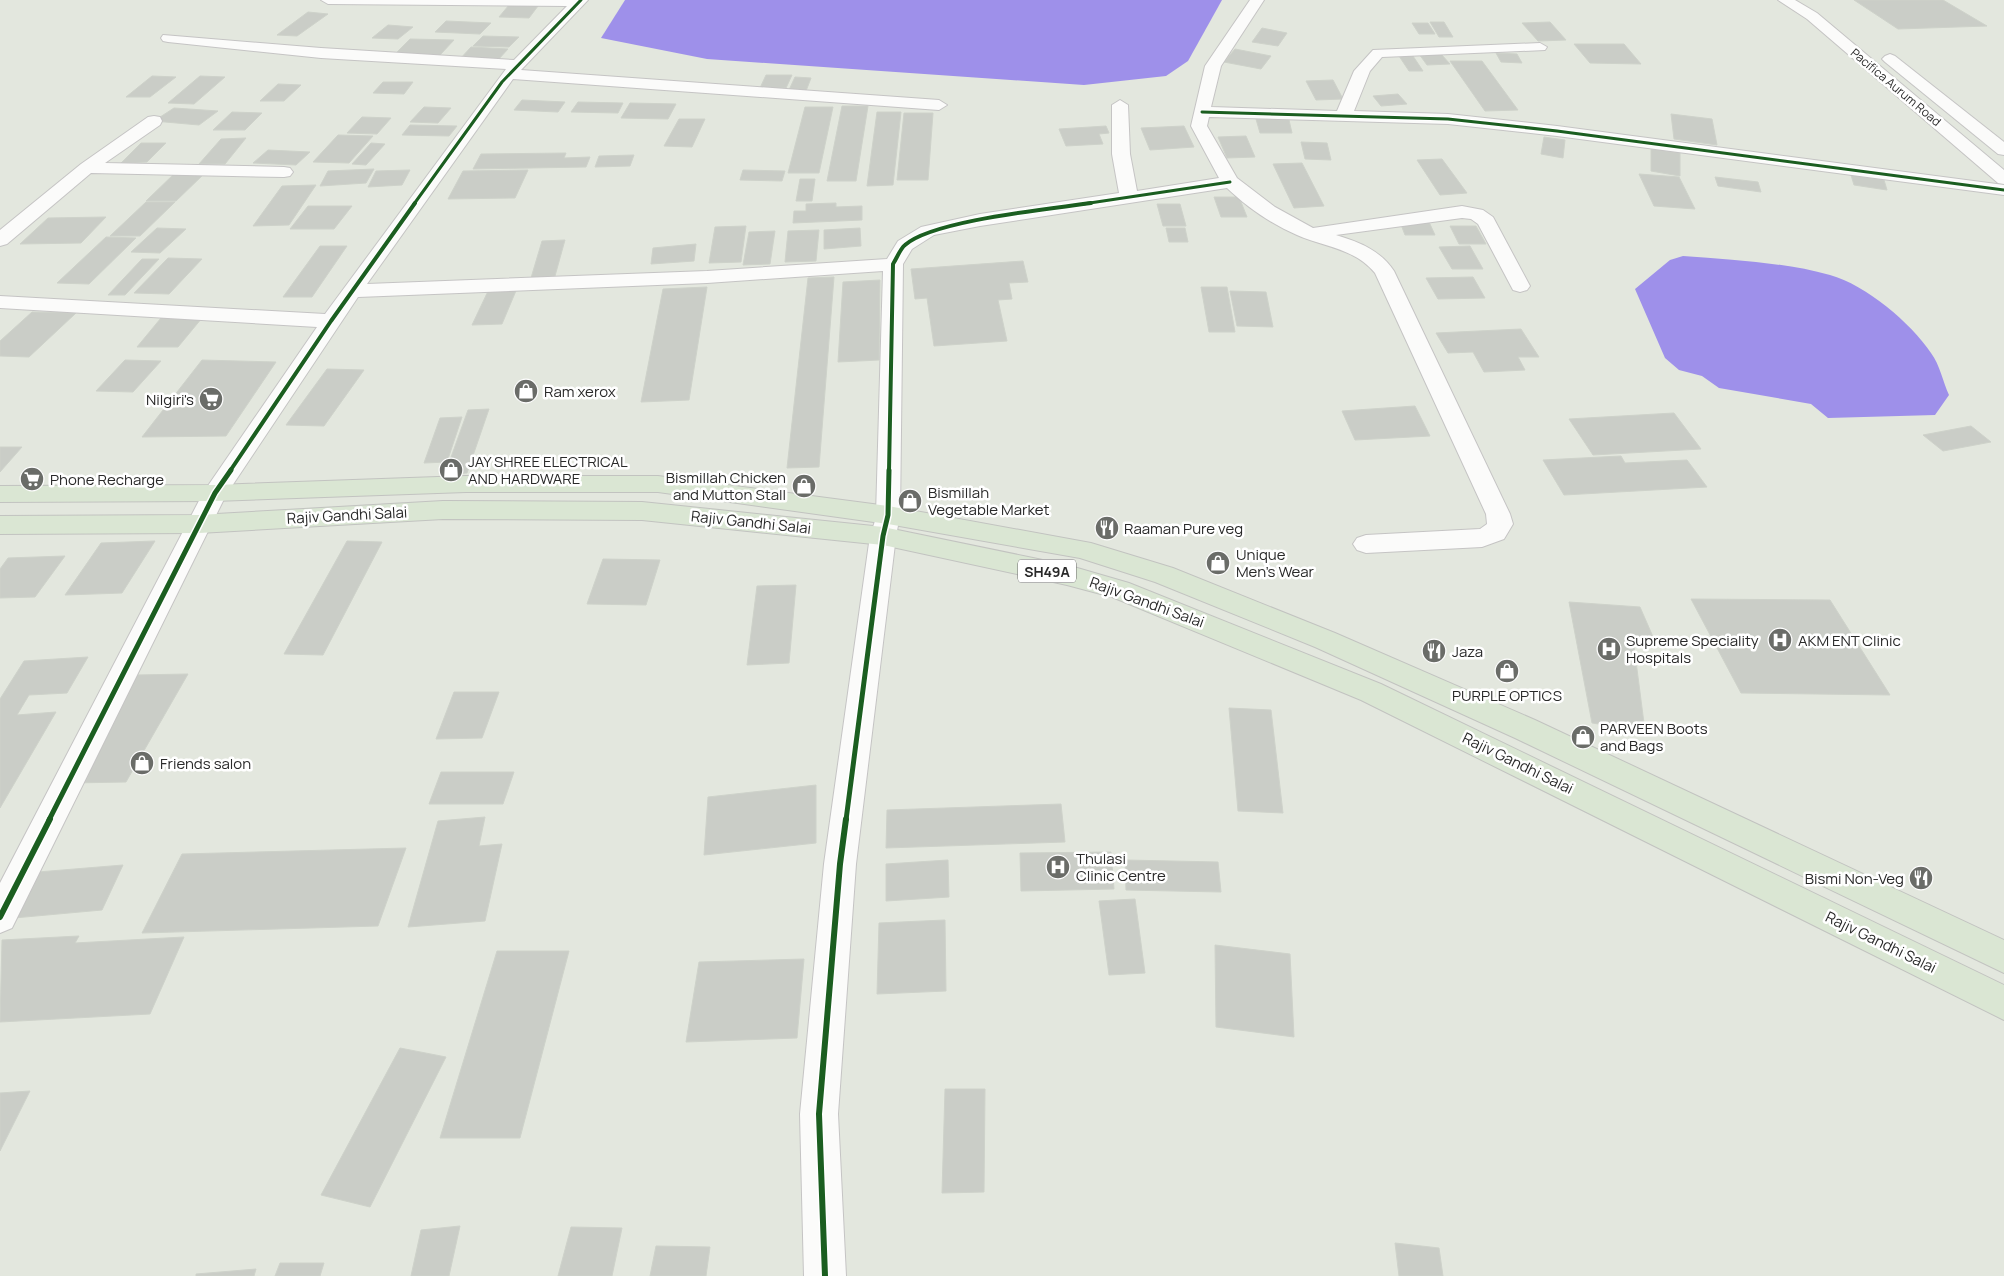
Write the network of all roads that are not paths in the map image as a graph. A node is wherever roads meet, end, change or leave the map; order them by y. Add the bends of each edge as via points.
1 (328, 0) edge
2 (1257, 0) edge
3 (1785, 0) edge
4 (1811, 0) edge
5 (580, 1) edge
6 (1827, 9) dead end
7 (168, 38) dead end
8 (1540, 47) dead end
9 (1880, 51) dead end
10 (514, 70) junction
11 (939, 105) dead end
12 (1120, 105) dead end
13 (1202, 112) junction
14 (1344, 115) junction
15 (154, 121) dead end
16 (2004, 150) edge
17 (87, 168) junction
18 (284, 172) dead end
19 (2004, 179) edge
20 (1230, 182) junction
21 (2004, 190) edge
22 (1129, 196) junction
23 (1309, 233) junction
24 (0, 240) edge
25 (894, 264) junction
26 (1520, 286) dead end
27 (354, 291) junction
28 (0, 302) edge
29 (331, 321) junction
30 (215, 493) junction
31 (0, 494) edge
32 (198, 524) junction
33 (0, 525) edge
34 (885, 526) junction
35 (1366, 544) dead end
36 (0, 917) edge
37 (2004, 957) edge
38 (2004, 1003) edge
39 (825, 1276) edge

1 - 5 street
2 - 13 street via 1213,66
3 - 19 street, Pacifica Aurum Road via 1812,16
4 - 6 street
5 - 10 street
7 - 10 street
8 - 14 street via 1378,52 1366,68
9 - 16 street, Pacifica Aurum Road
10 - 11 street
10 - 27 street
12 - 22 street via 1121,154
13 - 14 street
13 - 20 street via 1199,126
14 - 21 street via 1448,119 1557,130
15 - 17 street
17 - 18 street
17 - 24 street
20 - 22 street
20 - 23 street via 1275,215
22 - 25 street via 980,220 928,232 905,246
23 - 26 street via 1469,212 1481,216 1486,222
23 - 35 street via 1350,245 1377,261 1384,270 1500,524 1495,533 1482,538
25 - 27 street via 707,277
25 - 34 street
27 - 29 street
28 - 29 street
29 - 30 street
30 - 31 main road, Rajiv Gandhi Salai / SH49A
30 - 32 street
30 - 34 main road, Rajiv Gandhi Salai / SH49A via 466,484 658,484
32 - 33 main road, Rajiv Gandhi Salai / SH49A
32 - 34 main road, Rajiv Gandhi Salai / SH49A via 443,510 642,510
32 - 36 street
34 - 37 main road, Rajiv Gandhi Salai / SH49A via 1082,550 1164,575 1325,640 1525,729
34 - 38 main road, Rajiv Gandhi Salai / SH49A via 1120,590 1371,692
34 - 39 street via 840,864 818,1114

